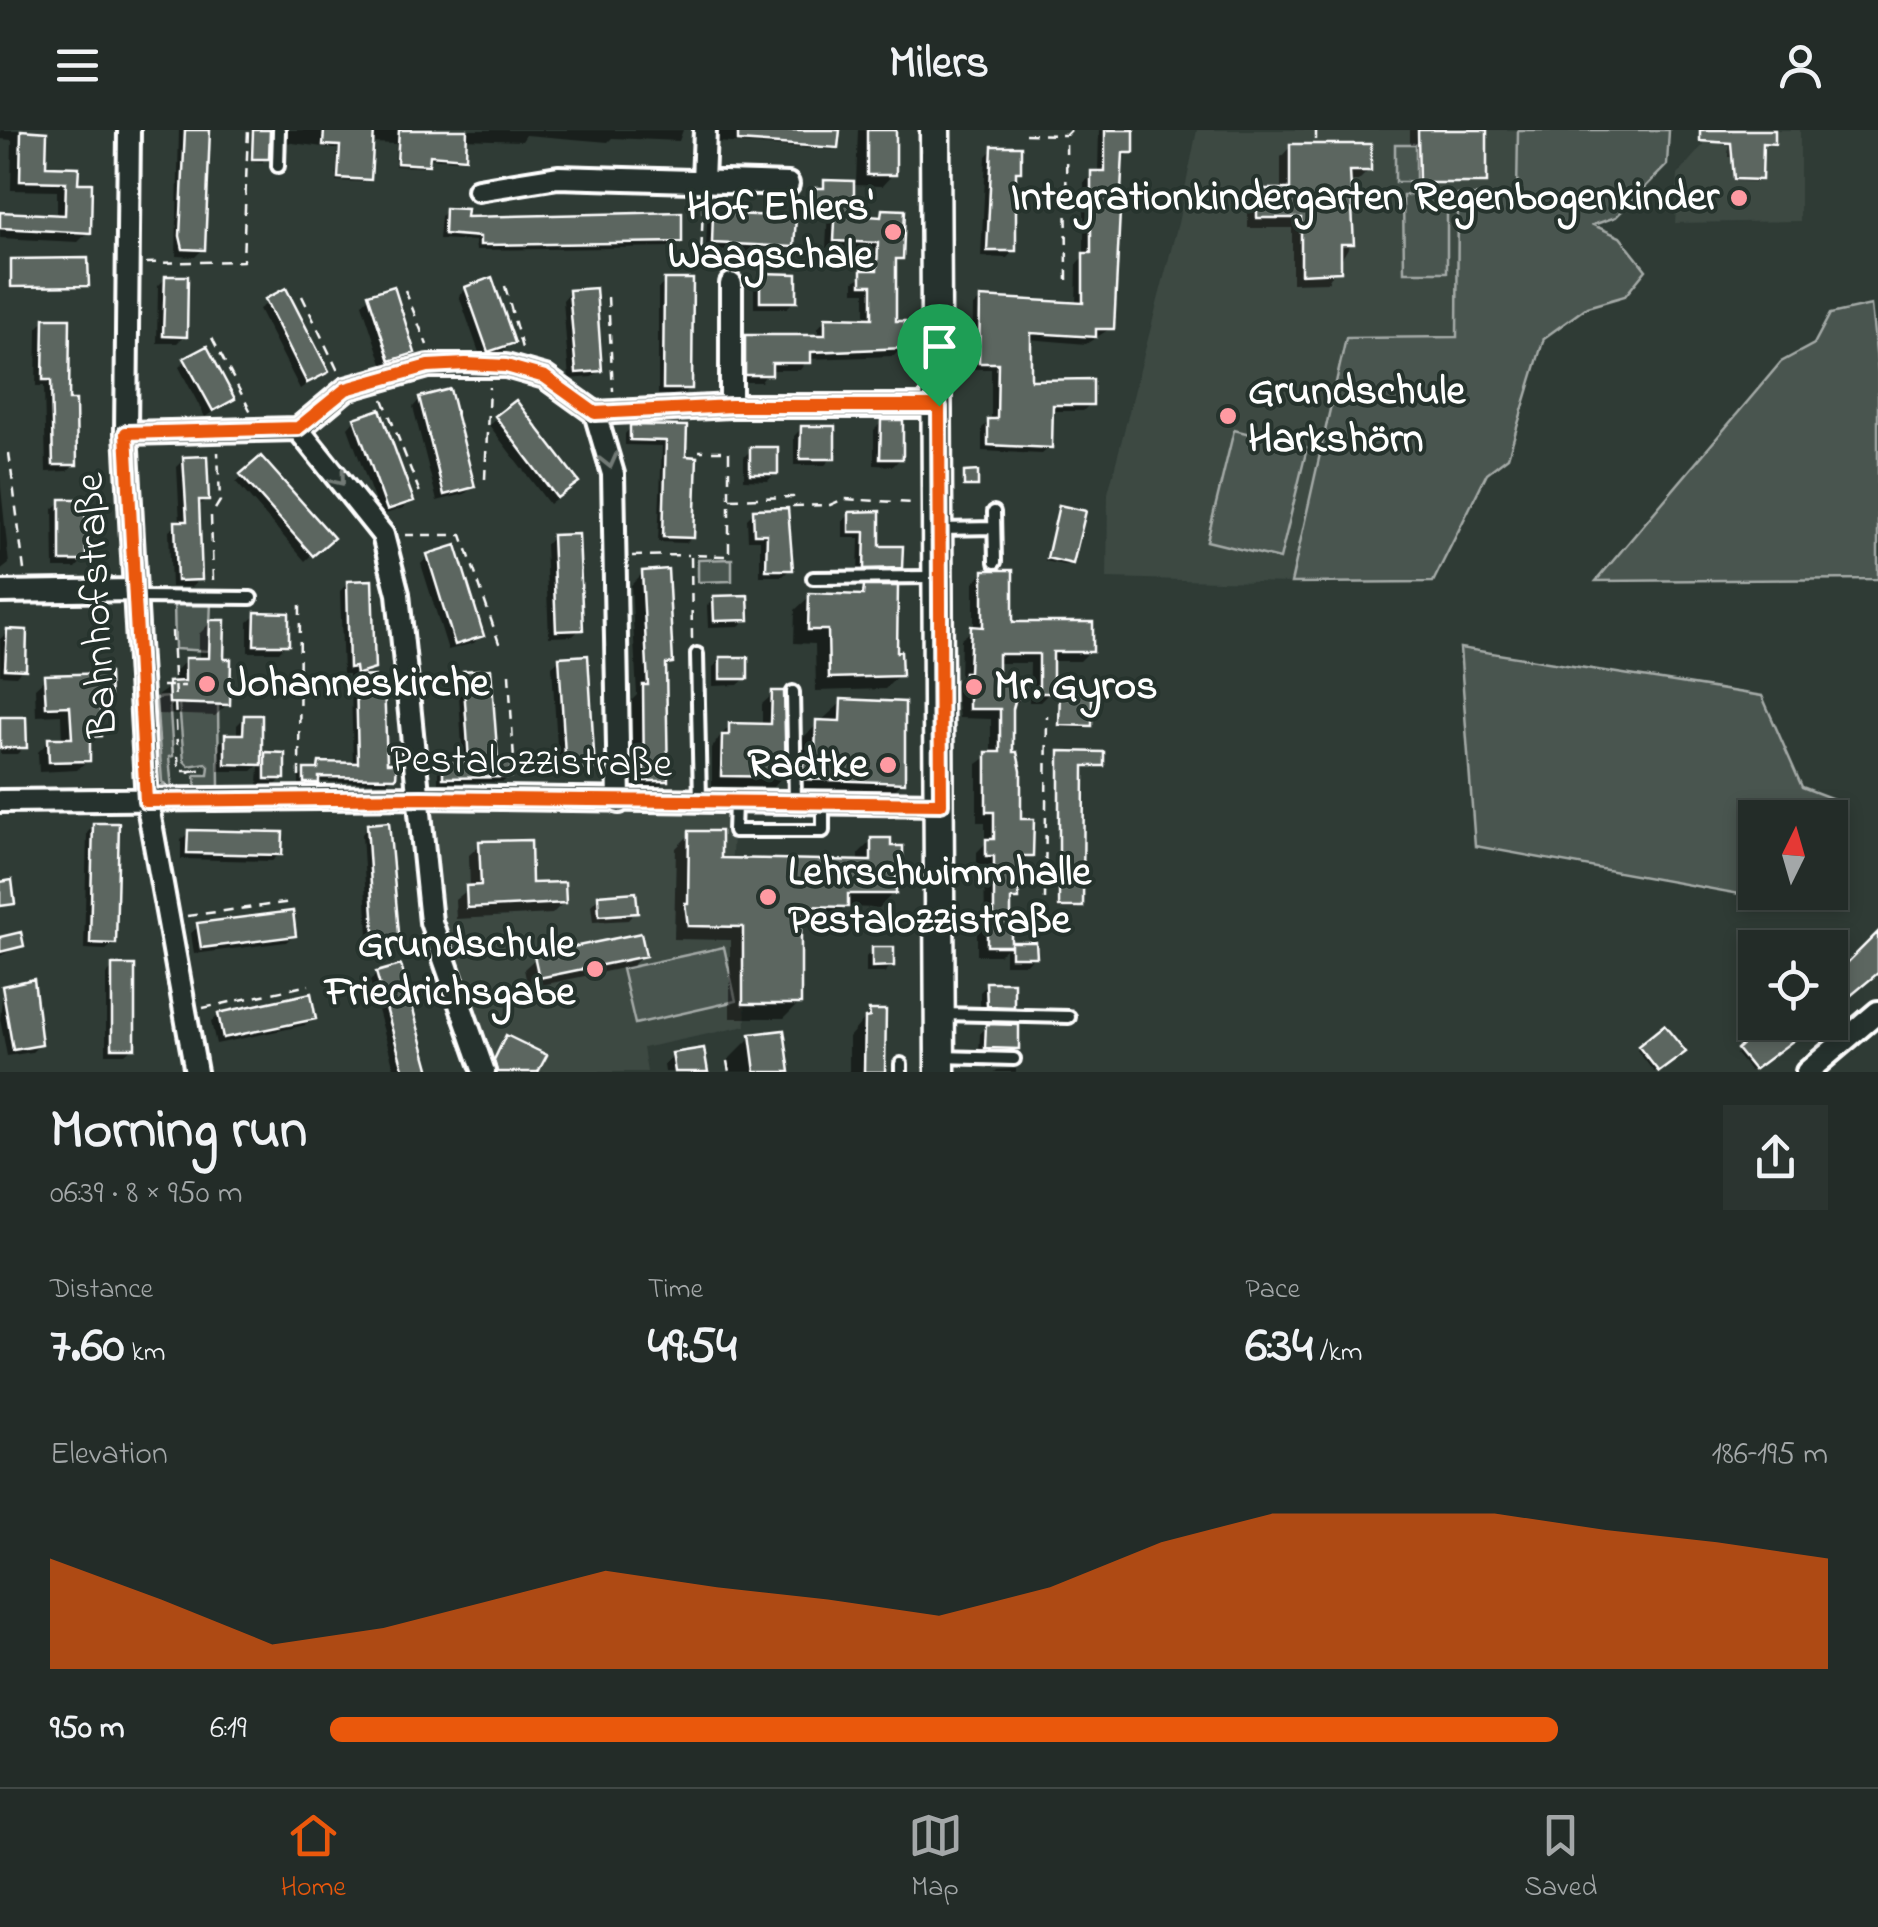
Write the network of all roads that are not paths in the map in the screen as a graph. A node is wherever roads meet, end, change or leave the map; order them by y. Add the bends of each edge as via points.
1 (129, 130) edge
2 (279, 130) edge
3 (705, 130) edge
4 (935, 130) edge
5 (278, 166) dead end
6 (704, 182) junction
7 (788, 184) dead end
8 (478, 190) dead end
9 (731, 284) road end
10 (732, 406) junction
11 (939, 406) junction
12 (605, 413) junction
13 (298, 428) junction
14 (126, 433) junction
15 (994, 512) dead end
16 (994, 528) junction
17 (940, 529) junction
18 (995, 562) dead end
19 (940, 577) junction
20 (813, 578) dead end
21 (0, 592) edge
22 (135, 593) junction
23 (251, 598) dead end
24 (697, 654) road end
25 (793, 692) dead end
26 (421, 798) junction
27 (146, 801) junction
28 (0, 802) edge
29 (619, 802) junction
30 (700, 802) junction
31 (735, 802) junction
32 (794, 803) junction
33 (824, 804) junction
34 (941, 804) junction
35 (1878, 1012) edge
36 (940, 1014) junction
37 (1070, 1017) dead end
38 (1014, 1059) dead end
39 (940, 1064) edge
40 (196, 1072) edge
41 (484, 1072) edge
42 (1807, 1072) edge

1 - 14 street, Bahnhofstraße
2 - 5 lane
3 - 6 street
4 - 11 main road
6 - 7 street
6 - 8 street via 558,177
9 - 10 street
10 - 11 street
10 - 12 street
11 - 17 main road
12 - 13 street via 529,372 435,366 346,389
12 -> 29 street via 617,556
13 - 14 street
13 -> 26 street via 382,534 398,594
14 - 22 street, Bahnhofstraße
15 - 16 lane
16 - 17 lane
16 - 18 lane
17 - 19 main road
19 - 20 lane
19 - 34 main road
21 - 22 street
22 - 23 lane
22 - 27 street, Bahnhofstraße
24 - 30 lane
25 - 32 lane
26 - 27 street, Pestalozzistraße
26 - 29 street, Pestalozzistraße
26 - 41 street via 431,922
27 - 28 street, Pestalozzistraße
27 - 40 street, Bahnhofstraße
29 - 30 street, Pestalozzistraße
30 - 31 street, Pestalozzistraße
31 - 32 street, Pestalozzistraße
31 - 33 lane via 734,831 823,830
32 - 33 street, Pestalozzistraße
33 - 34 street, Pestalozzistraße
34 - 36 main road
35 - 42 street
36 - 37 lane
36 - 39 main road
38 - 39 lane

